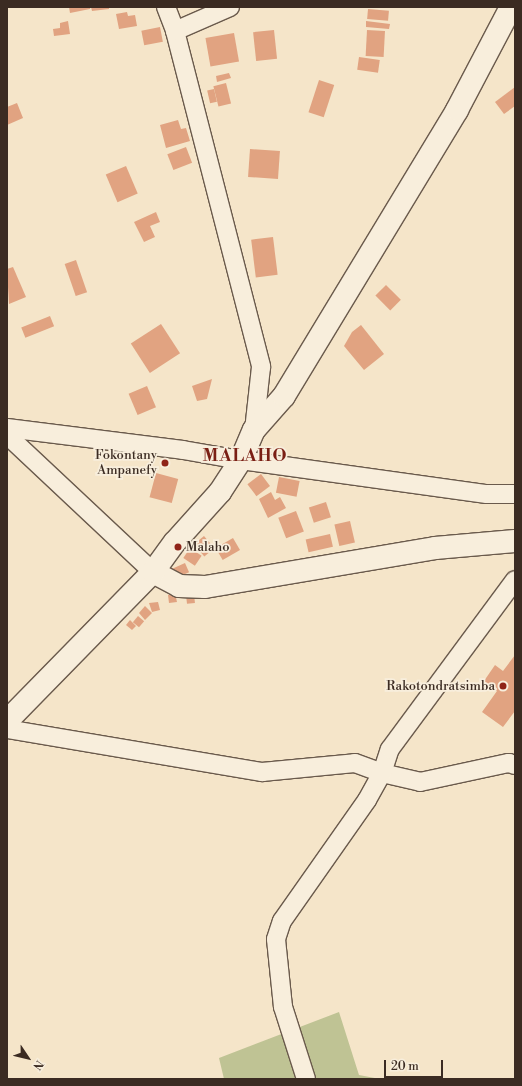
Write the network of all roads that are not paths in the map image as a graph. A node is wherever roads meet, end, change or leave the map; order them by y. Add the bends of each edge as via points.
1 (166, 7) edge
2 (230, 7) edge
3 (511, 7) edge
4 (175, 31) junction
5 (7, 428) edge
6 (254, 430) junction
7 (7, 435) edge
8 (241, 460) junction
9 (515, 494) edge
10 (515, 542) edge
11 (153, 572) junction
12 (515, 580) edge
13 (7, 721) edge
14 (7, 729) edge
15 (515, 765) edge
16 (382, 773) junction
17 (306, 1079) edge

1 - 4 street
2 - 4 street
3 - 6 street via 457,110 373,250 284,396
4 - 6 street via 261,367
5 - 8 street via 183,450
6 - 8 street
7 - 11 street
8 - 9 street via 487,494
8 - 11 street via 220,492 175,542
10 - 11 street via 435,548 205,587 179,586
11 - 13 street
12 - 16 street via 390,749
14 - 16 street via 262,772 355,763
15 - 16 street via 509,763 420,782
16 - 17 street via 367,800 282,921 276,939 283,1007

